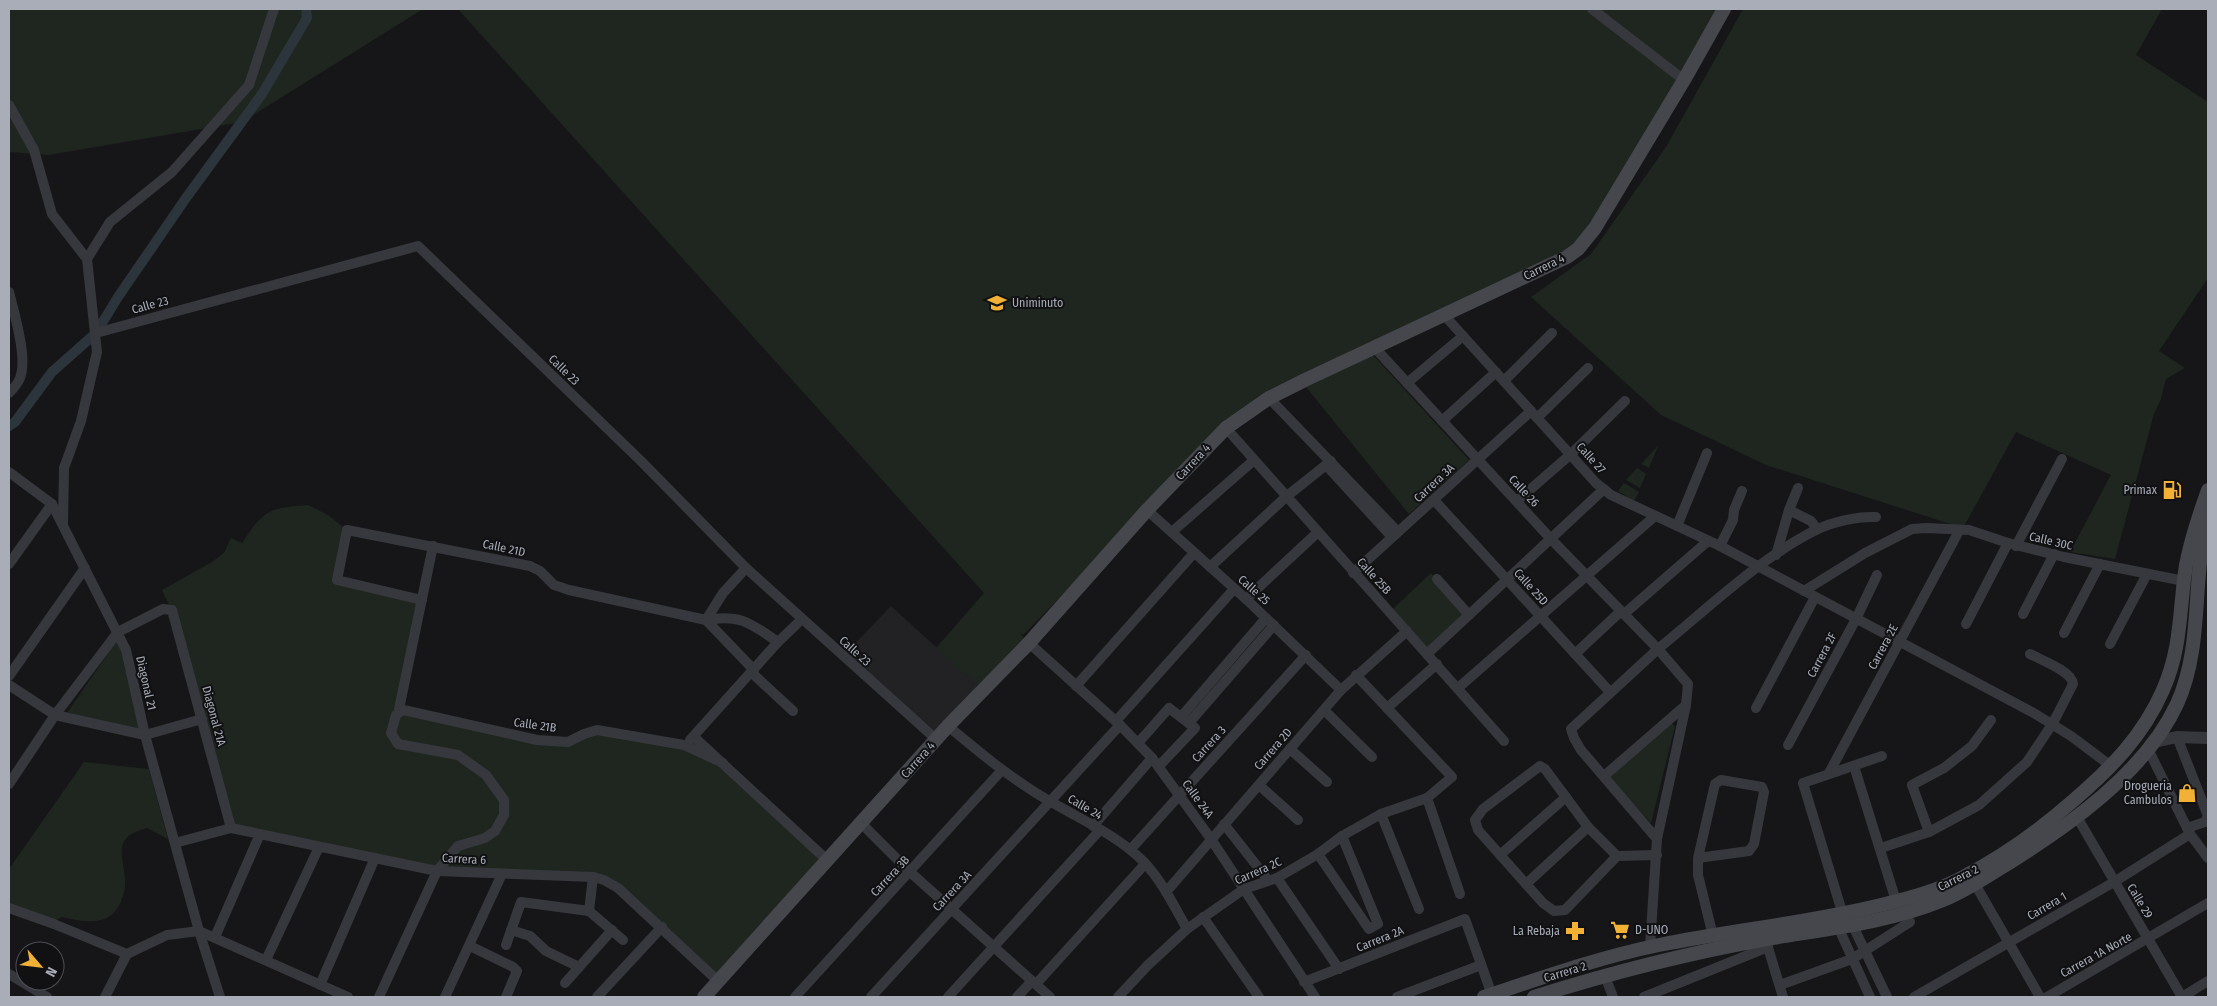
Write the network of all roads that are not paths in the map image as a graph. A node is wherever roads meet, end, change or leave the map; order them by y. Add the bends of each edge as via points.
1 (274, 9) edge
2 (1592, 9) edge
3 (1724, 9) edge
4 (1684, 80) junction
5 (9, 105) edge
6 (87, 259) junction
7 (9, 292) edge
8 (1444, 316) junction
9 (96, 333) dead end
10 (1552, 333) dead end
11 (1462, 336) junction
12 (1375, 348) junction
13 (1588, 368) dead end
14 (1496, 372) junction
15 (1504, 381) junction
16 (1407, 383) junction
17 (9, 393) edge
18 (1269, 398) junction
19 (1625, 401) dead end
20 (1534, 414) junction
21 (1442, 420) junction
22 (1226, 428) junction
23 (1707, 453) dead end
24 (1570, 454) junction
25 (1477, 459) junction
26 (2062, 459) dead end
27 (1254, 460) junction
28 (1329, 463) junction
29 (9, 472) edge
30 (1798, 488) dead end
31 (1604, 490) junction
32 (2208, 490) edge
33 (1742, 491) dead end
34 (1287, 496) junction
35 (1434, 500) junction
36 (1517, 502) junction
37 (52, 504) junction
38 (1147, 510) junction
39 (1789, 510) junction
40 (1655, 516) junction
41 (1876, 517) dead end
42 (2208, 518) edge
43 (63, 526) junction
44 (1677, 526) junction
45 (1817, 529) junction
46 (1959, 531) junction
47 (1172, 532) junction
48 (1318, 532) junction
49 (1395, 535) junction
50 (1551, 539) junction
51 (1708, 541) junction
52 (2012, 544) junction
53 (433, 546) junction
54 (1720, 546) junction
55 (2205, 548) edge
56 (1194, 553) junction
57 (2054, 554) junction
58 (1776, 555) junction
59 (9, 564) edge
60 (2100, 564) junction
61 (1210, 567) junction
62 (86, 568) junction
63 (746, 568) junction
64 (1758, 568) junction
65 (1353, 573) junction
66 (2147, 574) junction
67 (1587, 576) junction
68 (1877, 576) dead end
69 (1437, 579) dead end
70 (1508, 580) junction
71 (2184, 581) junction
72 (1234, 589) junction
73 (1804, 591) junction
74 (1815, 597) junction
75 (1246, 599) junction
76 (422, 600) junction
77 (1622, 613) junction
78 (2023, 614) dead end
79 (1469, 615) junction
80 (1541, 616) junction
81 (1856, 618) junction
82 (706, 620) junction
83 (801, 620) junction
84 (1270, 622) junction
85 (1966, 624) dead end
86 (1407, 631) junction
87 (118, 632) junction
88 (2064, 633) dead end
89 (778, 642) junction
90 (1900, 642) junction
91 (1029, 643) junction
92 (2110, 644) dead end
93 (1658, 649) junction
94 (1427, 654) junction
95 (1575, 654) junction
96 (2030, 654) dead end
97 (1306, 655) junction
98 (1437, 664) junction
99 (753, 672) junction
100 (1356, 675) junction
101 (9, 676) edge
102 (9, 685) edge
103 (1076, 686) junction
104 (1458, 688) junction
105 (1341, 690) junction
106 (1610, 692) junction
107 (1686, 705) junction
108 (1387, 708) junction
109 (1756, 708) dead end
110 (401, 710) junction
111 (1324, 710) junction
112 (793, 711) dead end
113 (55, 715) junction
114 (202, 719) junction
115 (1185, 720) junction
116 (1991, 720) dead end
117 (1118, 723) junction
118 (2053, 723) junction
119 (948, 726) junction
120 (145, 735) junction
121 (694, 737) junction
122 (2177, 737) junction
123 (2208, 738) edge
124 (936, 740) junction
125 (1504, 741) dead end
126 (1139, 742) junction
127 (684, 745) junction
128 (1788, 745) dead end
129 (2151, 746) junction
130 (1290, 749) junction
131 (1882, 756) dead end
132 (1372, 757) dead end
133 (1156, 762) junction
134 (723, 763) junction
135 (1854, 766) junction
136 (2111, 766) junction
137 (1002, 770) junction
138 (1829, 773) junction
139 (1604, 776) junction
140 (1327, 782) dead end
141 (9, 784) edge
142 (1259, 785) junction
143 (1179, 795) junction
144 (1566, 797) junction
145 (1427, 798) junction
146 (1051, 802) junction
147 (1382, 814) junction
148 (2208, 816) edge
149 (2077, 818) junction
150 (1298, 820) dead end
151 (860, 822) junction
152 (1224, 824) junction
153 (1588, 827) junction
154 (231, 828) junction
155 (1097, 828) junction
156 (2189, 831) junction
157 (1929, 832) junction
158 (260, 834) junction
159 (1342, 836) junction
160 (1211, 839) junction
161 (1657, 839) junction
162 (176, 843) junction
163 (319, 847) junction
164 (1880, 848) junction
165 (1130, 849) junction
166 (1318, 854) junction
167 (1500, 855) junction
168 (1657, 855) junction
169 (1617, 856) junction
170 (375, 858) junction
171 (1698, 858) junction
172 (2208, 858) edge
173 (827, 860) junction
174 (1145, 864) junction
175 (438, 871) junction
176 (910, 872) junction
177 (502, 874) junction
178 (592, 877) junction
179 (1272, 879) junction
180 (2114, 882) junction
181 (1526, 884) junction
182 (1975, 884) junction
183 (1244, 889) junction
184 (1166, 892) junction
185 (1460, 894) dead end
186 (1896, 901) junction
187 (2208, 904) edge
188 (9, 908) edge
189 (952, 909) junction
190 (1420, 909) dead end
191 (589, 911) junction
192 (1843, 914) junction
193 (1203, 917) junction
194 (1910, 922) dead end
195 (1853, 926) junction
196 (662, 927) junction
197 (1187, 929) junction
198 (1839, 929) junction
199 (511, 930) junction
200 (612, 930) junction
201 (199, 931) junction
202 (1713, 936) junction
203 (215, 938) junction
204 (623, 940) dead end
205 (2148, 940) junction
206 (1674, 942) junction
207 (1767, 943) junction
208 (2008, 943) junction
209 (506, 945) dead end
210 (470, 946) junction
211 (994, 946) junction
212 (1654, 946) junction
213 (1865, 951) junction
214 (127, 954) junction
215 (1674, 958) junction
216 (266, 960) junction
217 (1852, 960) junction
218 (1660, 962) junction
219 (1481, 965) junction
220 (579, 967) junction
221 (1339, 969) junction
222 (9, 974) edge
223 (1605, 976) junction
224 (718, 981) junction
225 (2208, 981) edge
226 (1034, 982) junction
227 (1304, 982) junction
228 (565, 983) dead end
229 (320, 985) junction
230 (1781, 994) edge
231 (1488, 996) edge
232 (47, 997) edge
233 (105, 997) edge
234 (220, 997) edge
235 (348, 997) edge
236 (379, 997) edge
237 (445, 997) edge
238 (506, 997) edge
239 (598, 997) edge
240 (704, 997) edge
241 (795, 997) edge
242 (871, 997) edge
243 (948, 997) edge
244 (1018, 997) edge
245 (1050, 997) edge
246 (1118, 997) edge
247 (1259, 997) edge
248 (1315, 997) edge
249 (1397, 997) edge
250 (1534, 997) edge
251 (1613, 997) edge
252 (1644, 997) edge
253 (1870, 997) edge
254 (1887, 997) edge
255 (1914, 997) edge
256 (2040, 997) edge
257 (2047, 997) edge
258 (2182, 997) edge

1 - 6 street via 249,86 172,172 110,222
2 - 4 street
3 - 4 main road, Carrera 4
4 - 8 main road, Carrera 4 via 1595,228 1578,249
5 - 6 street via 34,150 52,214
6 - 43 street via 96,352 81,421 64,468
7 - 17 street via 20,340 22,372 20,380
8 - 11 street, Calle 27
8 - 12 main road, Carrera 4
9 - 63 street, Calle 23 via 418,246 641,461
10 - 15 street
11 - 14 street, Calle 27
11 - 16 street
12 - 16 street, Calle 26
12 - 18 main road, Carrera 4
13 - 20 street, Carrera 3A
14 - 15 street, Calle 27
14 - 21 street
15 - 20 street, Calle 27
16 - 21 street, Calle 26
18 - 22 main road, Carrera 4
18 - 28 street
19 - 24 street
20 - 24 street, Calle 27
20 - 25 street, Carrera 3A
21 - 25 street, Calle 26
22 - 27 street, Calle 25B
22 - 38 main road, Carrera 4
23 - 44 street
24 - 31 street, Calle 27
24 - 36 street
25 - 35 street, Carrera 3A
25 - 36 street, Calle 26
26 - 52 street
27 - 34 street, Calle 25B
27 - 47 street
28 - 34 street
28 - 49 street
29 - 37 street, Diagonal 21
30 - 39 street
31 - 40 street, Calle 27
31 - 50 street
32 - 71 main road, Carrera 2 via 2193,532
33 - 54 street
34 - 48 street, Calle 25B
34 - 61 street
35 - 49 street, Carrera 3A
35 - 70 street, Calle 25D
36 - 50 street, Calle 26
37 - 43 street, Diagonal 21
37 - 59 street
38 - 47 street, Calle 25
38 - 91 main road, Carrera 4
39 - 45 street via 1811,521
39 - 58 street
40 - 44 street, Calle 27
40 - 67 street
41 - 45 street
42 - 55 main road, Carrera 2
43 - 62 street, Diagonal 21
44 - 51 street, Calle 27
45 - 58 street
46 - 52 street, Calle 30C via 1970,530
46 - 73 street, Calle 30C via 1912,529 1865,552
46 - 90 street, Carrera 2E
47 - 56 street, Calle 25
48 - 65 street, Calle 25B
48 - 75 street
49 - 65 street, Carrera 3A
50 - 67 street, Calle 26
50 - 70 street
51 - 54 street, Calle 27
51 - 77 street
52 - 57 street, Calle 30C
52 - 85 street
53 - 76 street
53 - 76 street, Calle 21D via 347,530 337,580
53 - 82 street, Calle 21D via 530,566 554,585 569,590
54 - 64 street, Calle 27
55 - 129 main road, Carrera 2 via 2190,666 2177,703
56 - 61 street, Calle 25
56 - 103 street
57 - 60 street, Calle 30C
57 - 78 street
58 - 64 street
60 - 66 street, Calle 30C
60 - 88 street
61 - 72 street, Calle 25
62 - 87 street, Diagonal 21
62 - 101 street
63 - 82 street via 722,592
63 - 83 street, Calle 23
64 - 73 street, Calle 27
64 - 93 street
65 - 86 street, Calle 25B
66 - 71 street, Calle 30C
66 - 92 street
67 - 77 street, Calle 26
67 - 80 street
68 - 81 street, Carrera 2F
69 - 79 street
70 - 79 street
70 - 80 street, Calle 25D
71 - 136 main road, Carrera 2 via 2177,648 2163,690 2126,751
72 - 75 street, Calle 25
72 - 117 street
73 - 74 street, Calle 27
74 - 81 street, Calle 27
74 - 109 street
75 - 84 street, Calle 25
76 - 110 street
77 - 93 street, Calle 26
77 - 95 street
79 - 94 street
80 - 95 street, Calle 25D
80 - 104 street
81 - 90 street, Calle 27
81 - 128 street, Carrera 2F
82 - 89 street, Calle 21D via 726,617 746,621
82 - 99 street
83 - 89 street
83 - 124 street, Calle 23
84 - 97 street, Calle 25
84 - 115 street
86 - 94 street, Calle 25B
86 - 100 street, Carrera 2D
87 - 113 street
87 - 114 street, Diagonal 21A via 163,609 172,610
87 - 120 street, Diagonal 21 via 126,650
89 - 99 street
90 - 118 street, Calle 27
90 - 138 street, Carrera 2E
91 - 103 street, Calle 24A
91 - 119 main road, Carrera 4
93 - 106 street
93 - 107 street, Calle 26 via 1688,684
94 - 98 street, Calle 25B
95 - 106 street, Calle 25D
96 - 118 street via 2068,673 2073,679
97 - 105 street, Calle 25
97 - 143 street, Carrera 3
98 - 104 street, Calle 25B
98 - 108 street
99 - 112 street
99 - 121 street
100 - 105 street, Carrera 2D
100 - 108 street
102 - 113 street
103 - 117 street, Calle 24A
104 - 125 street, Calle 25B
105 - 111 street, Carrera 2D
106 - 139 street via 1571,729 1581,750
107 - 139 street
107 - 161 street, Calle 26
108 - 145 street, Carrera 2C via 1452,777
110 - 127 street, Calle 21B via 537,740 568,742 597,730
110 - 175 street via 396,715 391,733 398,744 458,755 486,775 504,800 504,815 495,831 485,838 458,846
111 - 130 street, Carrera 2D
111 - 132 street
113 - 120 street
113 - 141 street
114 - 120 street
114 - 154 street, Diagonal 21A
115 - 126 street via 1169,708
115 - 133 street via 1195,728
116 - 157 street via 1972,746 1944,768 1912,785
117 - 126 street, Calle 24A
117 - 146 street
118 - 136 street, Calle 27
118 - 157 street via 2027,762 1979,806
119 - 124 main road, Carrera 4
119 - 137 street, Calle 24
120 - 162 street, Diagonal 21
121 - 127 street
121 - 134 street, Calle 21B
122 - 123 street
122 - 129 street
122 - 148 street
124 - 151 main road, Carrera 4
126 - 133 street, Calle 24A
127 - 134 street, Calle 21B
129 - 149 main road, Carrera 2
129 - 156 street
130 - 140 street
130 - 142 street, Carrera 2D
131 - 135 street
133 - 143 street, Calle 24A
133 - 155 street
134 - 173 street, Calle 21B
135 - 138 street
135 - 164 street
136 - 186 main road, Carrera 2 via 2060,813 1964,877
137 - 146 street, Calle 24
137 - 176 street, Carrera 3B
138 - 192 street via 1803,783
139 - 161 street
142 - 150 street
142 - 152 street, Carrera 2D
143 - 160 street, Calle 24A
143 - 165 street, Carrera 3
144 - 153 street
144 - 167 street
144 - 167 street via 1540,766 1483,809 1475,820 1478,830
145 - 147 street, Carrera 2C
145 - 185 street
146 - 155 street, Calle 24
146 - 189 street, Carrera 3A
147 - 159 street, Carrera 2C
147 - 190 street
148 - 156 street, Carrera 1 via 2205,822
149 - 180 street, Calle 29
149 - 182 main road, Carrera 2
151 - 173 main road, Carrera 4
151 - 176 street
152 - 160 street, Carrera 2D
152 - 179 street
153 - 169 street
153 - 181 street
154 - 158 street, Carrera 6
154 - 162 street, Carrera 6
155 - 165 street, Calle 24
155 - 211 street
156 - 172 street
156 - 180 street, Carrera 1
157 - 164 street
158 - 163 street, Carrera 6
158 - 203 street
159 - 166 street, Carrera 2C
159 - 166 street via 1378,924 1369,929
160 - 183 street, Calle 24A
160 - 184 street, Carrera 2D
161 - 168 street, Calle 26
162 - 201 street, Diagonal 21
163 - 170 street, Carrera 6
163 - 216 street
164 - 186 street
165 - 174 street, Calle 24
166 - 179 street, Carrera 2C
167 - 181 street
168 - 169 street
168 - 212 street, Calle 26
169 - 181 street via 1566,910 1554,911
170 - 175 street, Carrera 6
170 - 229 street
171 - 171 street via 1715,784 1721,780 1762,787 1764,792 1754,844 1748,851
171 - 202 street via 1698,874
173 - 224 main road, Carrera 4
174 - 184 street, Calle 24
174 - 226 street
175 - 177 street, Carrera 6
175 - 236 street
176 - 189 street
176 - 241 street, Carrera 3B
177 - 178 street, Carrera 6
177 - 210 street
178 - 191 street
178 - 196 street, Carrera 6 via 618,888
179 - 183 street, Carrera 2C
179 - 221 street
180 - 205 street, Calle 29
180 - 208 street, Carrera 1
182 - 195 main road, Carrera 2 via 1944,900
182 - 208 street
183 - 193 street, Carrera 2C
183 - 227 street, Calle 24A
184 - 197 street, Calle 24
186 - 192 main road, Carrera 2
187 - 205 street, Carrera 1A Norte
188 - 214 street
189 - 211 street
189 - 242 street, Carrera 3A
191 - 199 street via 521,902
191 - 200 street
192 - 202 main road, Carrera 2
193 - 197 street, Carrera 2C
193 - 247 street
194 - 213 street
195 - 198 main road, Carrera 2
195 - 213 street
196 - 224 street, Carrera 6
196 - 239 street
197 - 246 street, Carrera 2C
198 - 207 main road, Carrera 2
198 - 217 street
199 - 209 street
199 - 220 street via 530,936 546,951
200 - 204 street
200 - 220 street
201 - 203 street
201 - 214 street via 167,935
201 - 234 street, Diagonal 21
202 - 206 main road, Carrera 2
203 - 216 street
205 - 257 street, Carrera 1A Norte
205 - 258 street, Calle 29
206 - 212 main road, Carrera 2
206 - 215 main road
207 - 215 main road, Carrera 2
207 - 230 street
207 - 252 street
208 - 255 street, Carrera 1
208 - 256 street
210 - 237 street
210 - 238 street via 517,971
211 - 226 street
211 - 243 street
212 - 218 main road via 1662,953
212 - 231 main road, Carrera 2
213 - 217 street
213 - 254 street
214 - 233 street
215 - 218 main road, Carrera 2
216 - 229 street
217 - 230 street
217 - 253 street
218 - 223 main road, Carrera 2
219 - 221 street, Carrera 2A via 1465,919
219 - 231 street
219 - 249 street
220 - 228 street
221 - 227 street, Carrera 2A
222 - 232 street
223 - 250 main road, Carrera 2
223 - 251 street
224 - 240 main road, Carrera 4
225 - 258 street
226 - 244 street
226 - 245 street
227 - 248 street, Calle 24A
229 - 235 street

